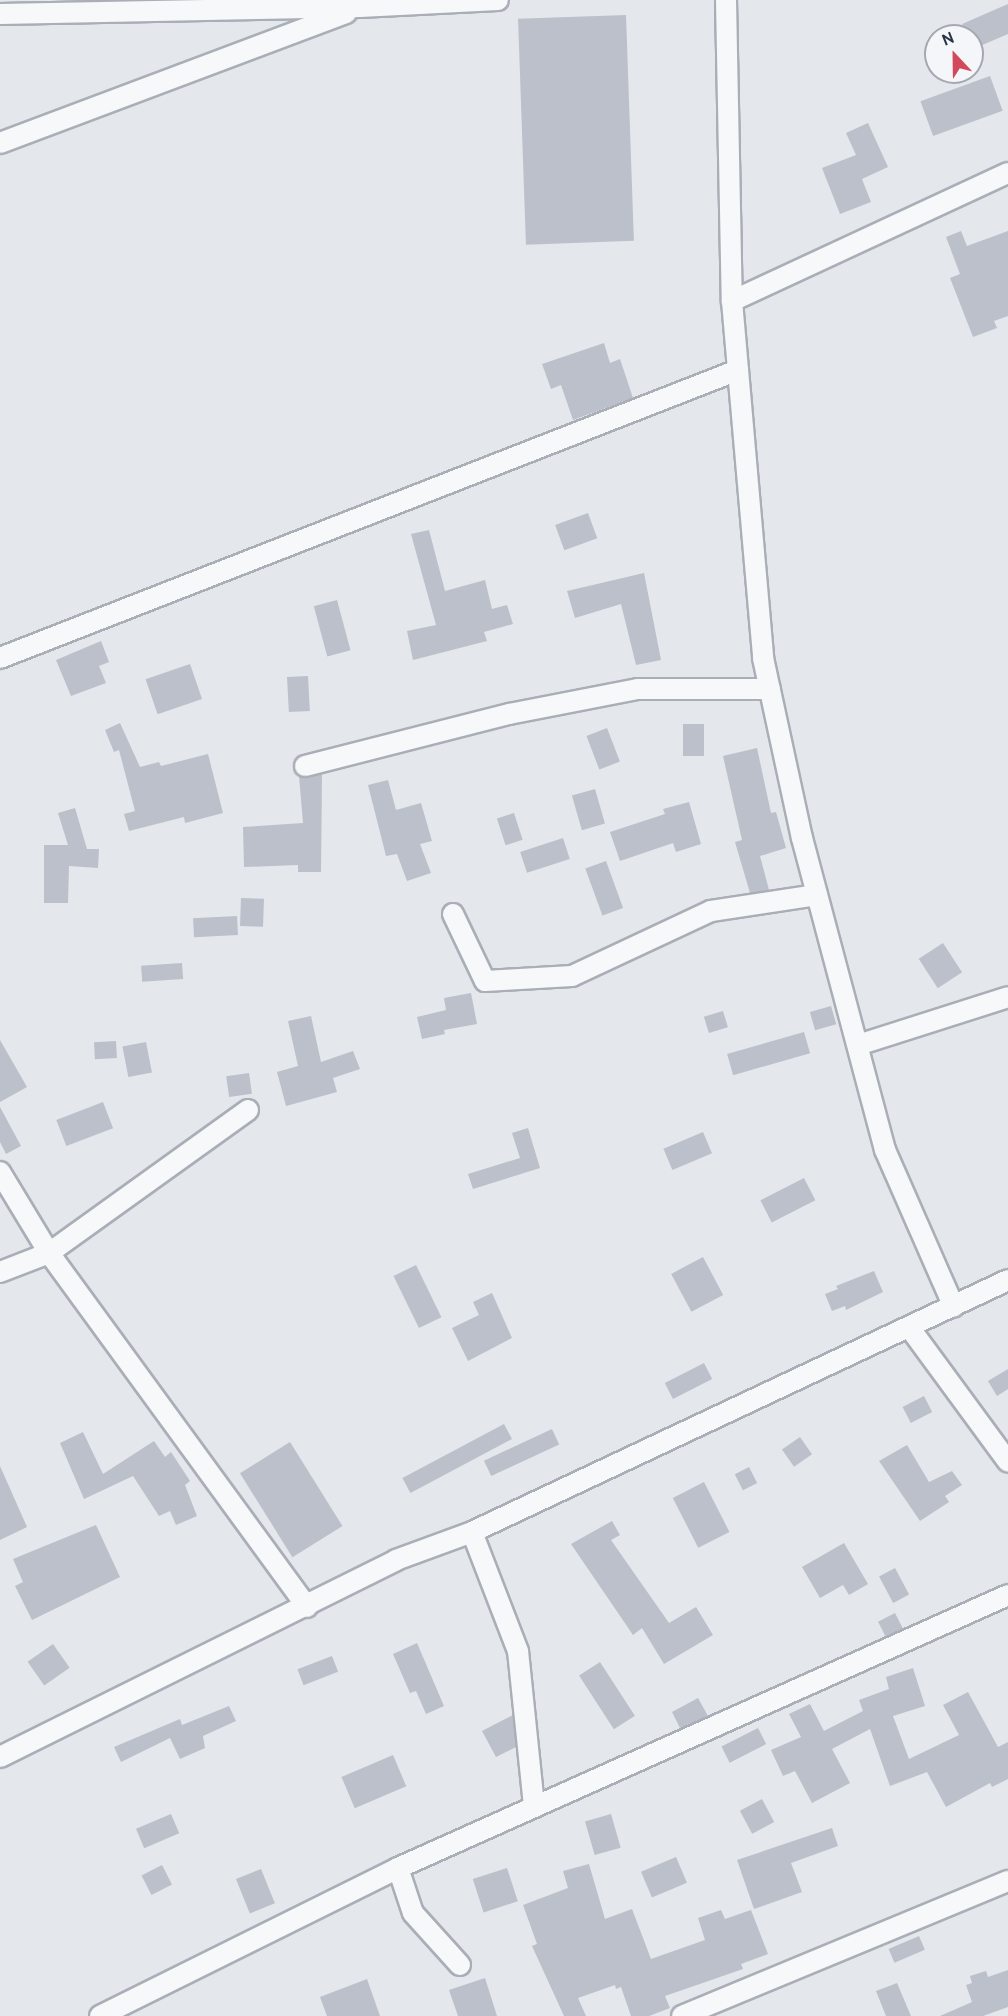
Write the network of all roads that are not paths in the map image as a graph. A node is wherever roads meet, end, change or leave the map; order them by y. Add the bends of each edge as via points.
1 (498, 0) edge
2 (726, 0) edge
3 (360, 4) edge
4 (0, 14) edge
5 (0, 143) edge
6 (1008, 173) edge
7 (732, 301) junction
8 (738, 369) junction
9 (0, 658) edge
10 (770, 689) junction
11 (305, 766) dead end
12 (818, 895) junction
13 (453, 914) dead end
14 (1008, 997) edge
15 (858, 1045) junction
16 (248, 1110) dead end
17 (0, 1172) edge
18 (49, 1253) junction
19 (0, 1272) edge
20 (1008, 1280) edge
21 (954, 1307) junction
22 (909, 1327) junction
23 (1008, 1462) edge
24 (472, 1532) junction
25 (1008, 1595) edge
26 (308, 1607) junction
27 (0, 1757) edge
28 (534, 1807) junction
29 (398, 1868) junction
30 (1008, 1881) edge
31 (460, 1965) dead end
32 (100, 2016) edge
33 (682, 2016) edge

1 - 3 street
2 - 7 street
3 - 4 street
3 - 5 street
6 - 7 street
7 - 8 street
8 - 9 street
8 - 10 street via 763,658
10 - 11 street via 638,689 509,714
10 - 12 street
12 - 13 street via 711,911 572,976 485,981
12 - 15 street
14 - 15 street
15 - 21 street via 885,1150
16 - 18 street
17 - 18 street
18 - 19 street
18 - 26 street
20 - 21 street
21 - 22 street
22 - 23 street
22 - 24 street
24 - 26 street via 396,1560
24 - 28 street via 518,1651
25 - 28 street
26 - 27 street
28 - 29 street
29 - 31 street via 412,1913
29 - 32 street
30 - 33 street

